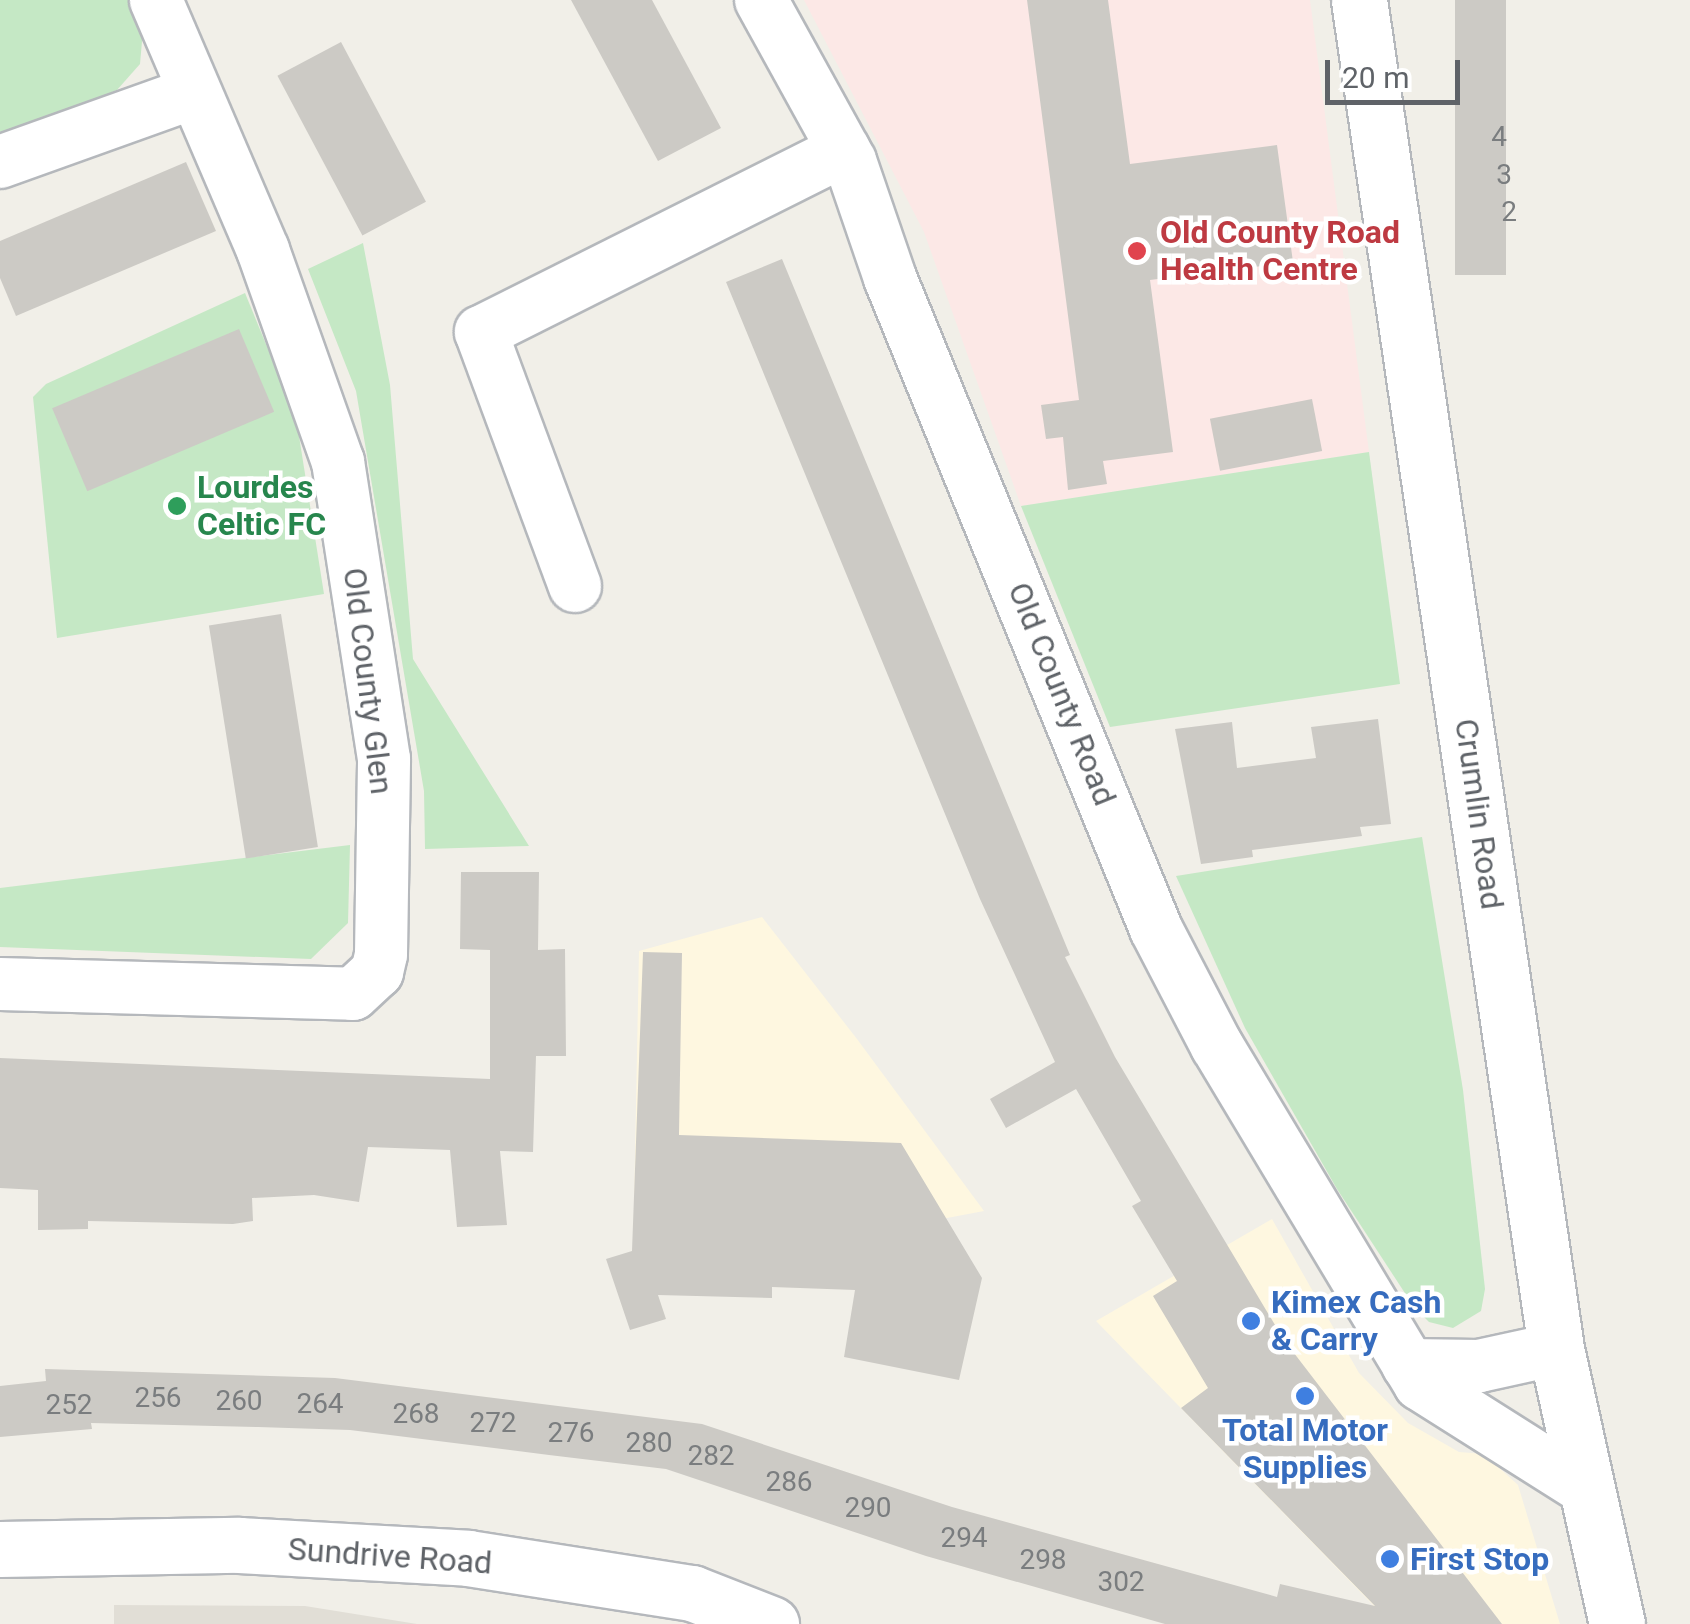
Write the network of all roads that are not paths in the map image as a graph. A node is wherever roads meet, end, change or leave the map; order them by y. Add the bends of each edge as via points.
1 (156, 0) edge
2 (761, 0) edge
3 (1359, 0) edge
4 (193, 93) junction
5 (844, 150) junction
6 (0, 162) edge
7 (576, 586) dead end
8 (0, 984) edge
9 (1556, 1348) junction
10 (1408, 1365) junction
11 (1584, 1487) junction
12 (0, 1549) edge
13 (771, 1624) edge
14 (1617, 1624) edge

1 - 4 street, Old County Glen
2 - 5 street, Old County Road
3 - 9 main road, Crumlin Road
4 - 6 street
4 - 8 street, Old County Glen via 264,250 338,462 384,760 381,954 377,972 353,994
5 - 7 street via 481,332
5 - 10 street, Old County Road via 1156,929 1216,1046
9 - 10 street via 1479,1366
9 - 11 main road, Crumlin Road
10 - 11 street, Old County Road via 1450,1409
11 - 14 main road, Crumlin Road
12 - 13 main road, Sundrive Road via 238,1545 468,1558 692,1594

